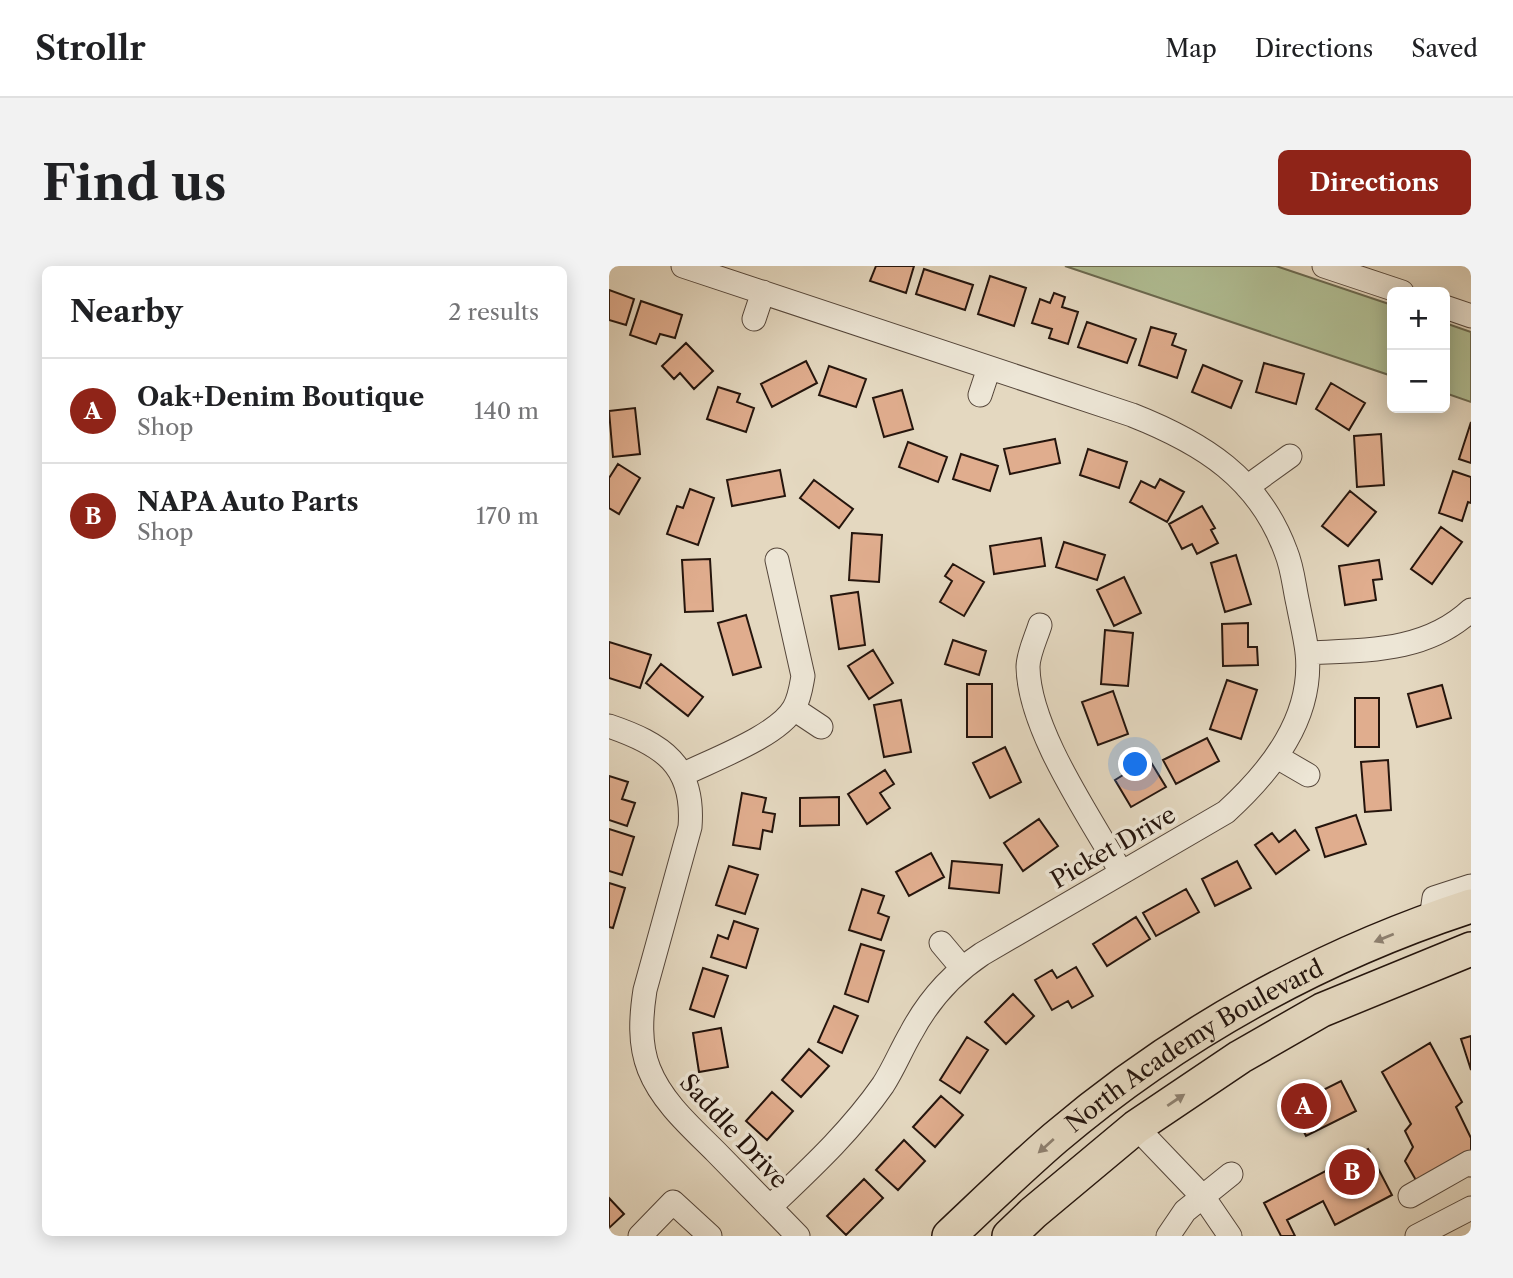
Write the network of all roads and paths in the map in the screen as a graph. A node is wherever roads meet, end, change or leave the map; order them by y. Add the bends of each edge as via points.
1 (683, 266) edge
2 (1324, 266) edge
3 (1387, 287) edge
4 (763, 292) junction
5 (1450, 309) edge
6 (1471, 316) edge
7 (754, 319) dead end
8 (989, 368) junction
9 (980, 395) dead end
10 (1290, 456) dead end
11 (1247, 487) junction
12 (777, 560) dead end
13 (1471, 610) edge
14 (1040, 625) dead end
15 (1307, 653) junction
16 (794, 709) junction
17 (609, 726) edge
18 (821, 727) dead end
19 (1277, 757) junction
20 (682, 775) junction
21 (1308, 775) dead end
22 (1121, 872) junction
23 (1471, 886) edge
24 (1471, 906) edge
25 (1430, 919) junction
26 (941, 943) dead end
27 (1471, 949) edge
28 (961, 968) junction
29 (1136, 1127) junction
30 (1471, 1165) edge
31 (1231, 1174) dead end
32 (1410, 1196) dead end
33 (1204, 1198) junction
34 (770, 1207) junction
35 (1471, 1208) edge
36 (640, 1236) edge
37 (710, 1236) edge
38 (798, 1236) edge
39 (949, 1236) edge
40 (1009, 1236) edge
41 (1168, 1236) edge
42 (1230, 1236) edge
43 (1417, 1236) edge

1 - 4 street, Picket Drive
2 - 3 street
4 - 7 street
4 - 8 street, Picket Drive
5 - 6 street
8 - 9 street
8 - 11 street, Picket Drive via 1159,426 1205,449
10 - 11 street
11 - 15 street, Picket Drive via 1287,554
12 - 16 street via 803,676
13 - 15 street via 1459,621 1404,646
14 - 22 street via 1028,664 1031,695 1054,754
15 - 19 street, Picket Drive via 1301,708
16 - 18 street
16 - 20 street via 773,730
17 - 20 street, Saddle Drive via 657,746
19 - 21 street
19 - 22 street, Picket Drive via 1226,812
20 - 34 street, Saddle Drive via 692,809 690,827 645,990 643,1044 657,1088
22 - 28 street, Picket Drive
23 - 25 street via 1434,898
24 - 25 highway, North Academy Boulevard
25 -> 39 highway, North Academy Boulevard via 1290,981 1185,1042 1056,1138
26 - 28 street
29 -> 27 highway, North Academy Boulevard via 1240,1057 1322,1010
28 - 34 street, Picket Drive via 927,1005 860,1115
29 - 33 street
29 - 40 highway, North Academy Boulevard
30 - 32 street
31 - 33 street
33 - 41 street via 1185,1211
33 - 42 street
34 - 38 street, Saddle Drive
35 - 43 street
36 - 37 street via 673,1202

